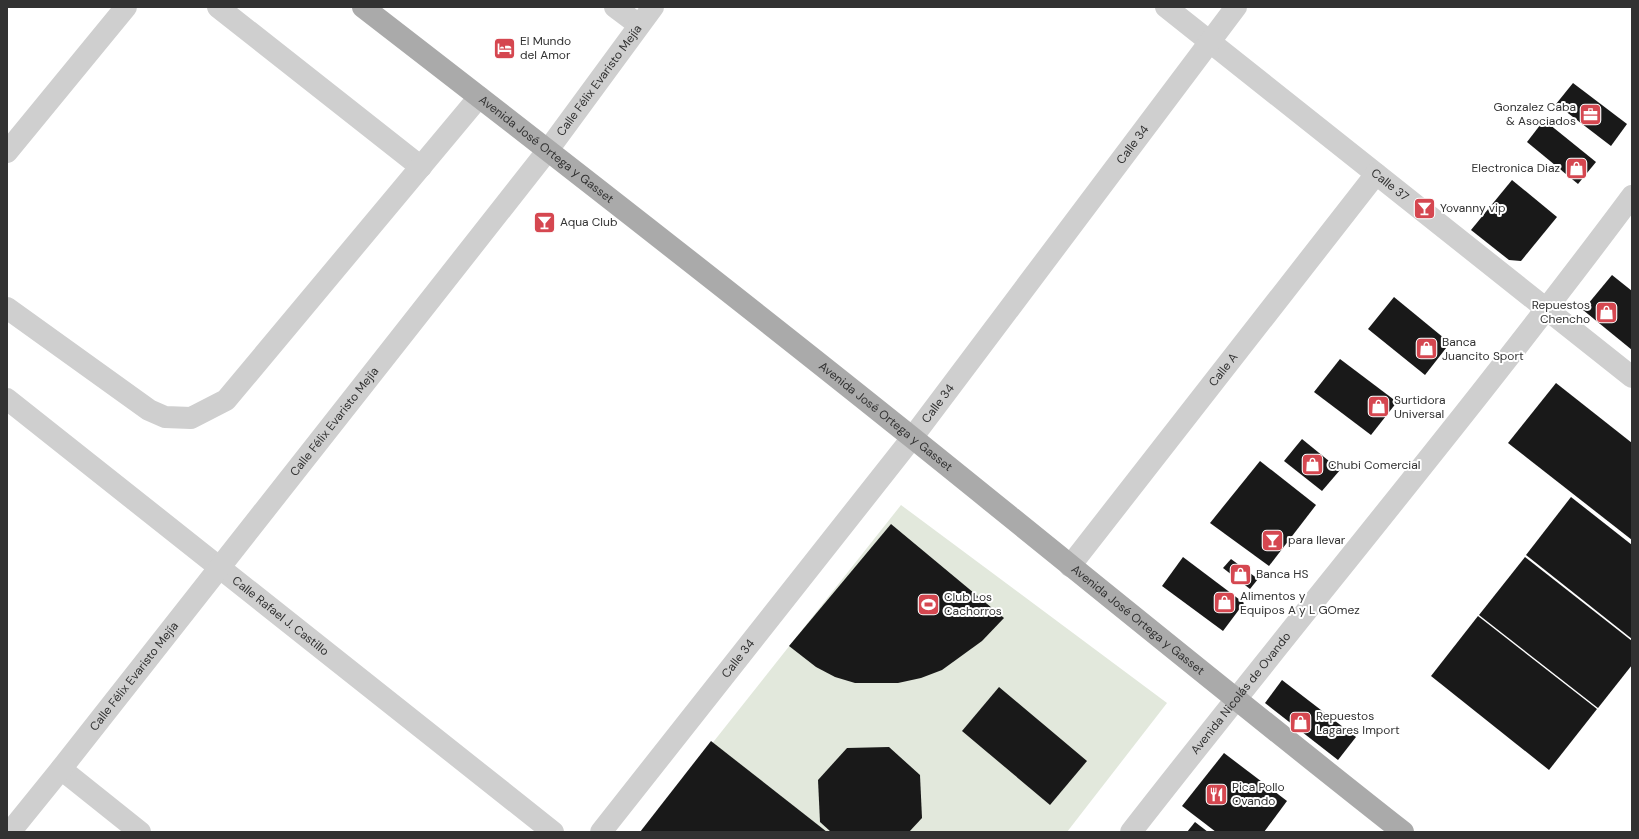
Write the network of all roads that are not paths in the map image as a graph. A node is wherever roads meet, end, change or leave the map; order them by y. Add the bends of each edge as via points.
1 (126, 7) edge
2 (218, 7) edge
3 (363, 7) edge
4 (615, 7) edge
5 (653, 7) edge
6 (1166, 7) edge
7 (1236, 7) edge
8 (639, 25) junction
9 (1211, 42) junction
10 (480, 97) junction
11 (548, 150) junction
12 (7, 152) edge
13 (421, 166) junction
14 (1376, 174) junction
15 (1632, 196) edge
16 (7, 308) edge
17 (1547, 310) junction
18 (1632, 377) edge
19 (7, 399) edge
20 (912, 438) junction
21 (1070, 566) junction
22 (220, 568) junction
23 (1235, 699) junction
24 (61, 770) junction
25 (10, 832) edge
26 (140, 832) edge
27 (553, 832) edge
28 (602, 832) edge
29 (1131, 832) edge
30 (1403, 832) edge

1 - 12 street
2 - 13 street
3 - 10 main road, Avenida José Ortega y Gasset
4 - 8 street
5 - 8 street, Calle Félix Evaristo Mejía
6 - 9 street, Calle 37
7 - 9 street, Calle 34
8 - 11 street, Calle Félix Evaristo Mejía
9 - 14 street, Calle 37
9 - 20 street, Calle 34
10 - 11 main road, Avenida José Ortega y Gasset
10 - 13 street
11 - 20 main road, Avenida José Ortega y Gasset
11 - 22 street, Calle Félix Evaristo Mejía
13 - 16 street via 226,400 191,418 165,417 148,410
14 - 17 street, Calle 37
14 - 21 street, Calle A
15 - 17 street, Avenida Nicolás de Ovando
17 - 18 street, Calle 37
17 - 23 street, Avenida Nicolás de Ovando
19 - 22 street, Calle Rafael J. Castillo
20 - 21 main road, Avenida José Ortega y Gasset
20 - 28 street, Calle 34
21 - 23 main road, Avenida José Ortega y Gasset
22 - 24 street, Calle Félix Evaristo Mejía
22 - 27 street, Calle Rafael J. Castillo
23 - 29 street, Avenida Nicolás de Ovando
23 - 30 main road, Avenida José Ortega y Gasset
24 - 25 street, Calle Félix Evaristo Mejía
24 - 26 street

